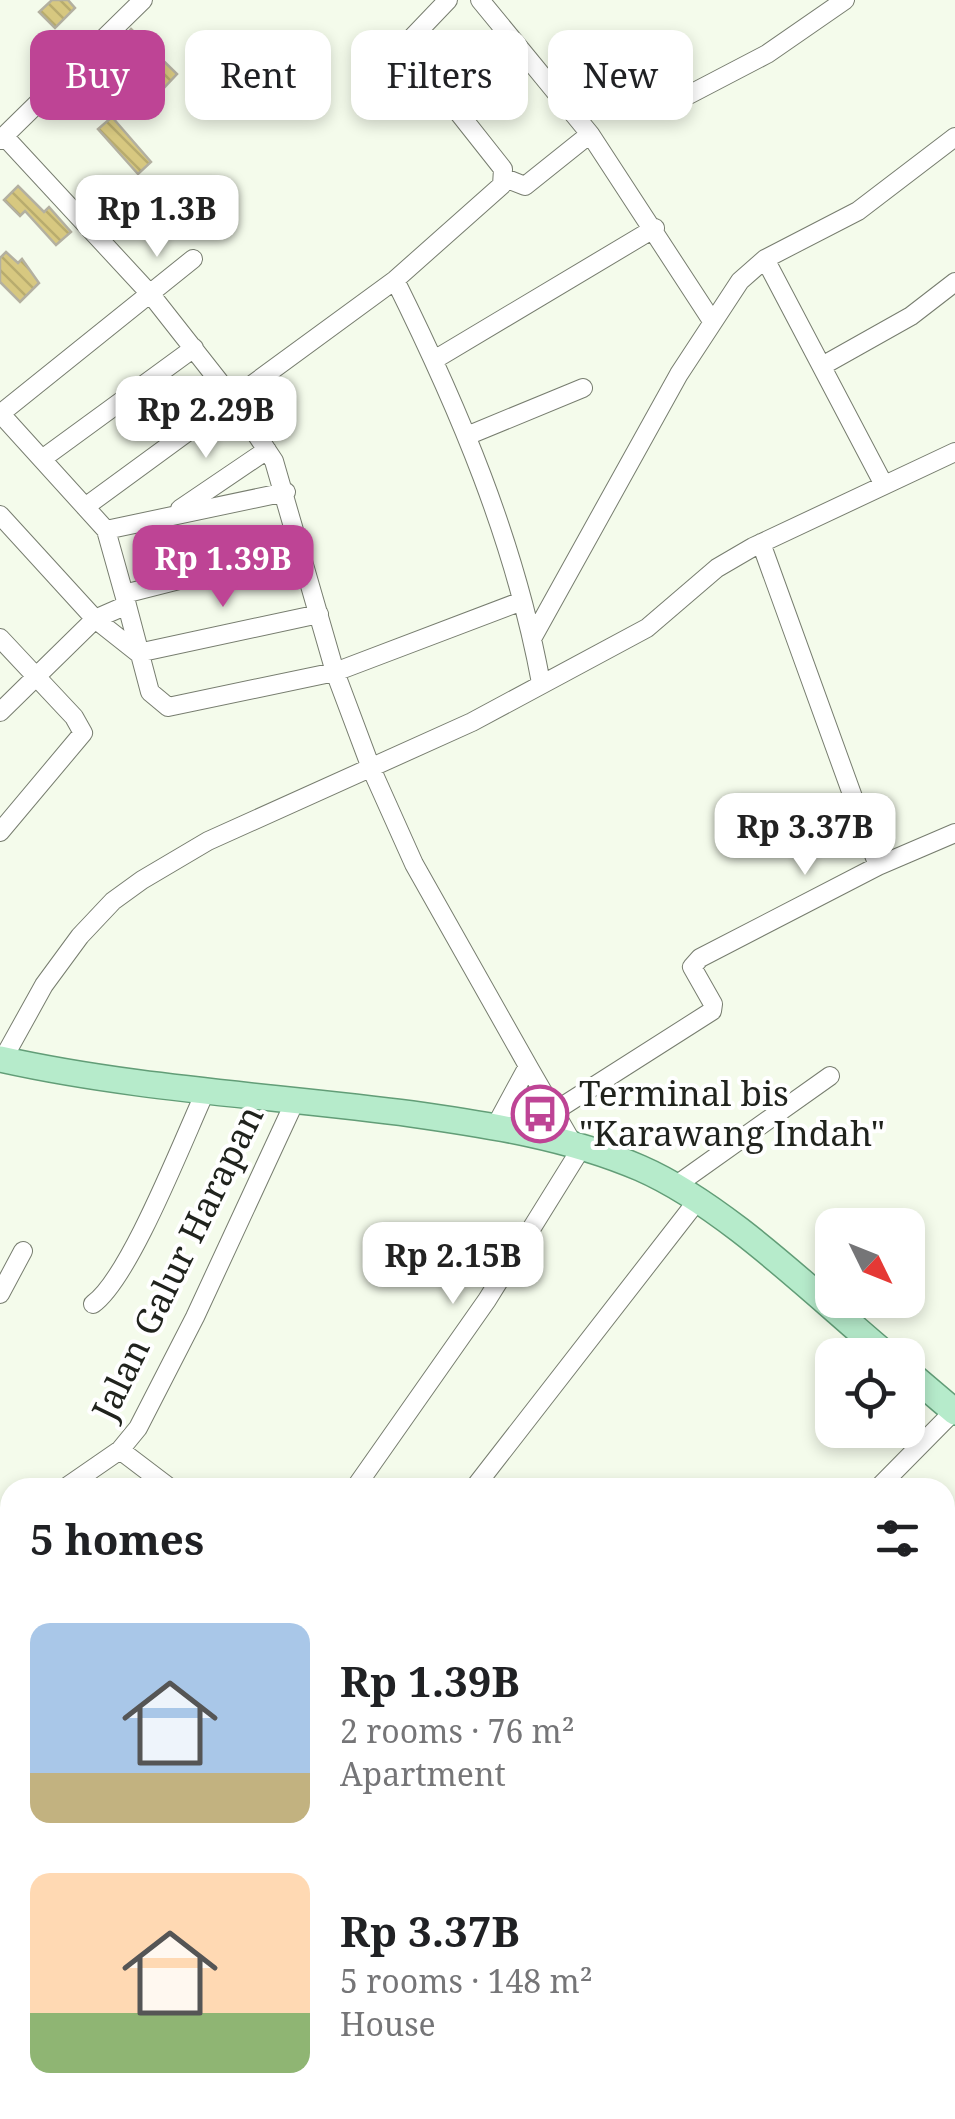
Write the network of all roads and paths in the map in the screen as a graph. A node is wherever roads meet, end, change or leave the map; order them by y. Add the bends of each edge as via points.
1 (143, 0) edge
2 (448, 0) edge
3 (480, 0) edge
4 (845, 0) edge
5 (693, 92) edge
6 (590, 134) junction
7 (2, 138) edge
8 (955, 138) edge
9 (505, 178) junction
10 (655, 228) junction
11 (193, 259) dead end
12 (764, 259) junction
13 (396, 280) junction
14 (955, 282) edge
15 (152, 296) junction
16 (712, 321) junction
17 (194, 348) junction
18 (434, 360) junction
19 (822, 366) junction
20 (583, 388) dead end
21 (233, 399) junction
22 (0, 413) edge
23 (469, 435) junction
24 (267, 450) junction
25 (955, 452) edge
26 (42, 459) junction
27 (884, 485) junction
28 (286, 492) junction
29 (85, 507) junction
30 (174, 513) junction
31 (0, 515) edge
32 (106, 530) junction
33 (761, 543) junction
34 (301, 549) junction
35 (126, 600) junction
36 (522, 601) junction
37 (319, 614) junction
38 (96, 620) junction
39 (533, 637) junction
40 (0, 638) edge
41 (138, 654) junction
42 (335, 672) junction
43 (37, 677) junction
44 (541, 683) junction
45 (0, 712) edge
46 (371, 768) junction
47 (0, 832) edge
48 (955, 833) edge
49 (878, 866) junction
50 (1, 1059) edge
51 (528, 1066) junction
52 (830, 1076) dead end
53 (207, 1088) junction
54 (296, 1099) junction
55 (554, 1111) junction
56 (495, 1127) junction
57 (578, 1146) junction
58 (675, 1186) junction
59 (696, 1201) junction
60 (24, 1251) dead end
61 (0, 1294) edge
62 (93, 1304) dead end
63 (866, 1338) edge
64 (925, 1387) edge
65 (954, 1412) edge
66 (120, 1450) junction
67 (79, 1478) edge
68 (157, 1478) edge
69 (363, 1478) edge
70 (482, 1478) edge
71 (888, 1478) edge

1 - 7 street
2 - 9 street via 405,45
3 - 6 street
4 - 5 street via 767,54
6 - 9 street via 525,186
6 - 10 street
7 - 15 street
8 - 12 street via 858,211
9 - 13 street
10 - 16 street
10 - 18 street
11 - 15 street
12 - 16 street
12 - 19 street
13 - 18 street
13 - 21 street
14 - 19 street via 893,328
15 - 17 street
15 - 22 street
16 - 39 street
17 - 21 street
17 - 26 street
18 - 23 street
19 - 27 street
20 - 23 street
21 - 24 street
21 - 29 street
22 - 26 street
23 - 36 street
24 - 28 street
24 - 30 street
25 - 27 street
26 - 29 street
27 - 33 street
28 - 30 street
28 - 34 street
29 - 32 street
30 - 32 street
31 - 38 street
32 - 35 street
33 - 44 street via 717,568 647,628
33 - 49 street
34 - 35 street
34 - 37 street
35 - 38 street
35 - 41 street
36 - 39 street
36 - 42 street
37 - 41 street
37 - 42 street
38 - 41 street
38 - 43 street
39 - 44 street
40 - 43 street
41 - 42 street via 150,692 168,706
42 - 46 street
43 - 45 street
43 - 47 street via 83,733
44 - 46 street
46 - 50 street via 208,842 113,901 44,985
46 - 51 street via 432,899
48 - 49 street
49 - 55 street via 700,958 692,967 712,1011
50 - 53 main road
51 - 55 street
51 - 56 street
52 - 58 street
53 - 54 main road
53 - 62 street via 134,1243
54 - 56 main road
54 - 66 street, Jalan Galur Harapan via 187,1333
55 - 57 street
56 - 57 main road
57 - 58 main road
57 - 69 street via 487,1300
58 - 59 main road
59 - 63 main road
59 - 70 street
60 - 61 street
64 - 65 main road
65 - 71 street
66 - 67 street, Jalan Galur Harapan
66 - 68 street

